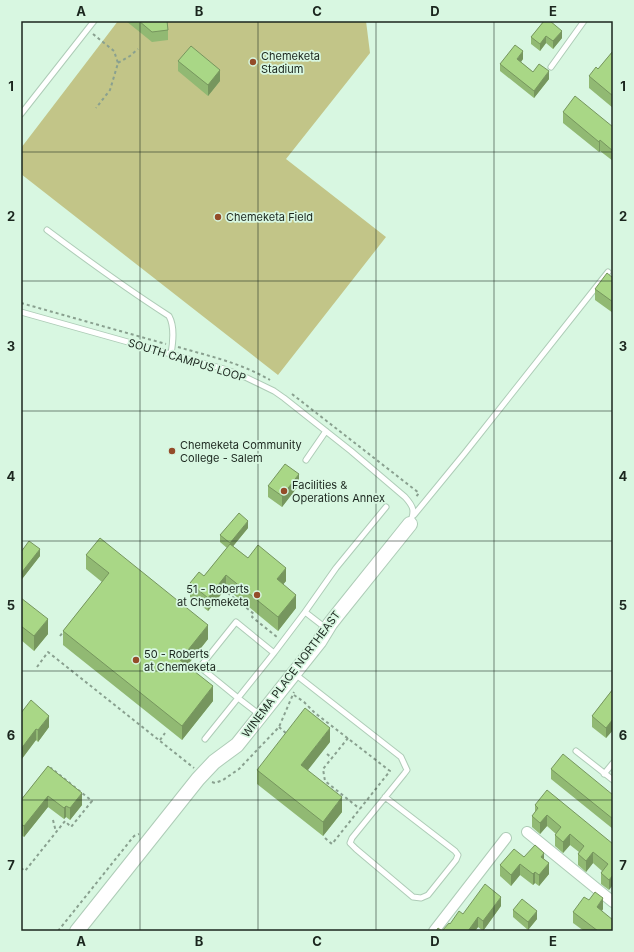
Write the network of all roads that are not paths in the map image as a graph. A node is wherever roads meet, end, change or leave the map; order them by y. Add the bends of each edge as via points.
1 (94, 21) edge
2 (584, 21) edge
3 (551, 67) dead end
4 (21, 114) edge
5 (47, 230) dead end
6 (608, 272) edge
7 (21, 312) edge
8 (171, 354) junction
9 (326, 431) junction
10 (306, 460) dead end
11 (386, 507) dead end
12 (411, 520) junction
13 (305, 612) junction
14 (327, 629) junction
15 (274, 653) junction
16 (294, 674) junction
17 (238, 698) junction
18 (260, 716) junction
19 (205, 739) dead end
20 (576, 751) dead end
21 (613, 763) edge
22 (604, 774) junction
23 (613, 780) edge
24 (385, 797) junction
25 (527, 832) dead end
26 (506, 838) dead end
27 (613, 902) edge
28 (77, 931) edge
29 (434, 931) edge

1 - 4 lane
2 - 3 lane
5 - 8 lane via 169,316 173,327
6 - 12 lane
7 - 8 lane, SOUTH CAMPUS LOOP
8 - 9 lane, SOUTH CAMPUS LOOP via 242,375 274,391
9 - 10 lane
9 - 12 lane, SOUTH CAMPUS LOOP via 405,497 414,510
11 - 13 lane via 336,568
12 - 14 street, WINEMA PLACE NORTHEAST
13 - 14 lane
13 - 15 lane
14 - 16 street, WINEMA PLACE NORTHEAST
15 - 17 lane
15 - 17 lane via 236,622 200,667
16 - 18 street, WINEMA PLACE NORTHEAST
16 - 24 lane via 401,758 407,770
17 - 18 lane
17 - 19 lane
18 - 28 street, WINEMA PLACE NORTHEAST via 237,745 214,762 198,779
20 - 22 lane
21 - 22 lane
22 - 23 lane
24 - 24 lane via 350,843 413,896 421,898 428,895 458,855
25 - 27 street
26 - 29 street

